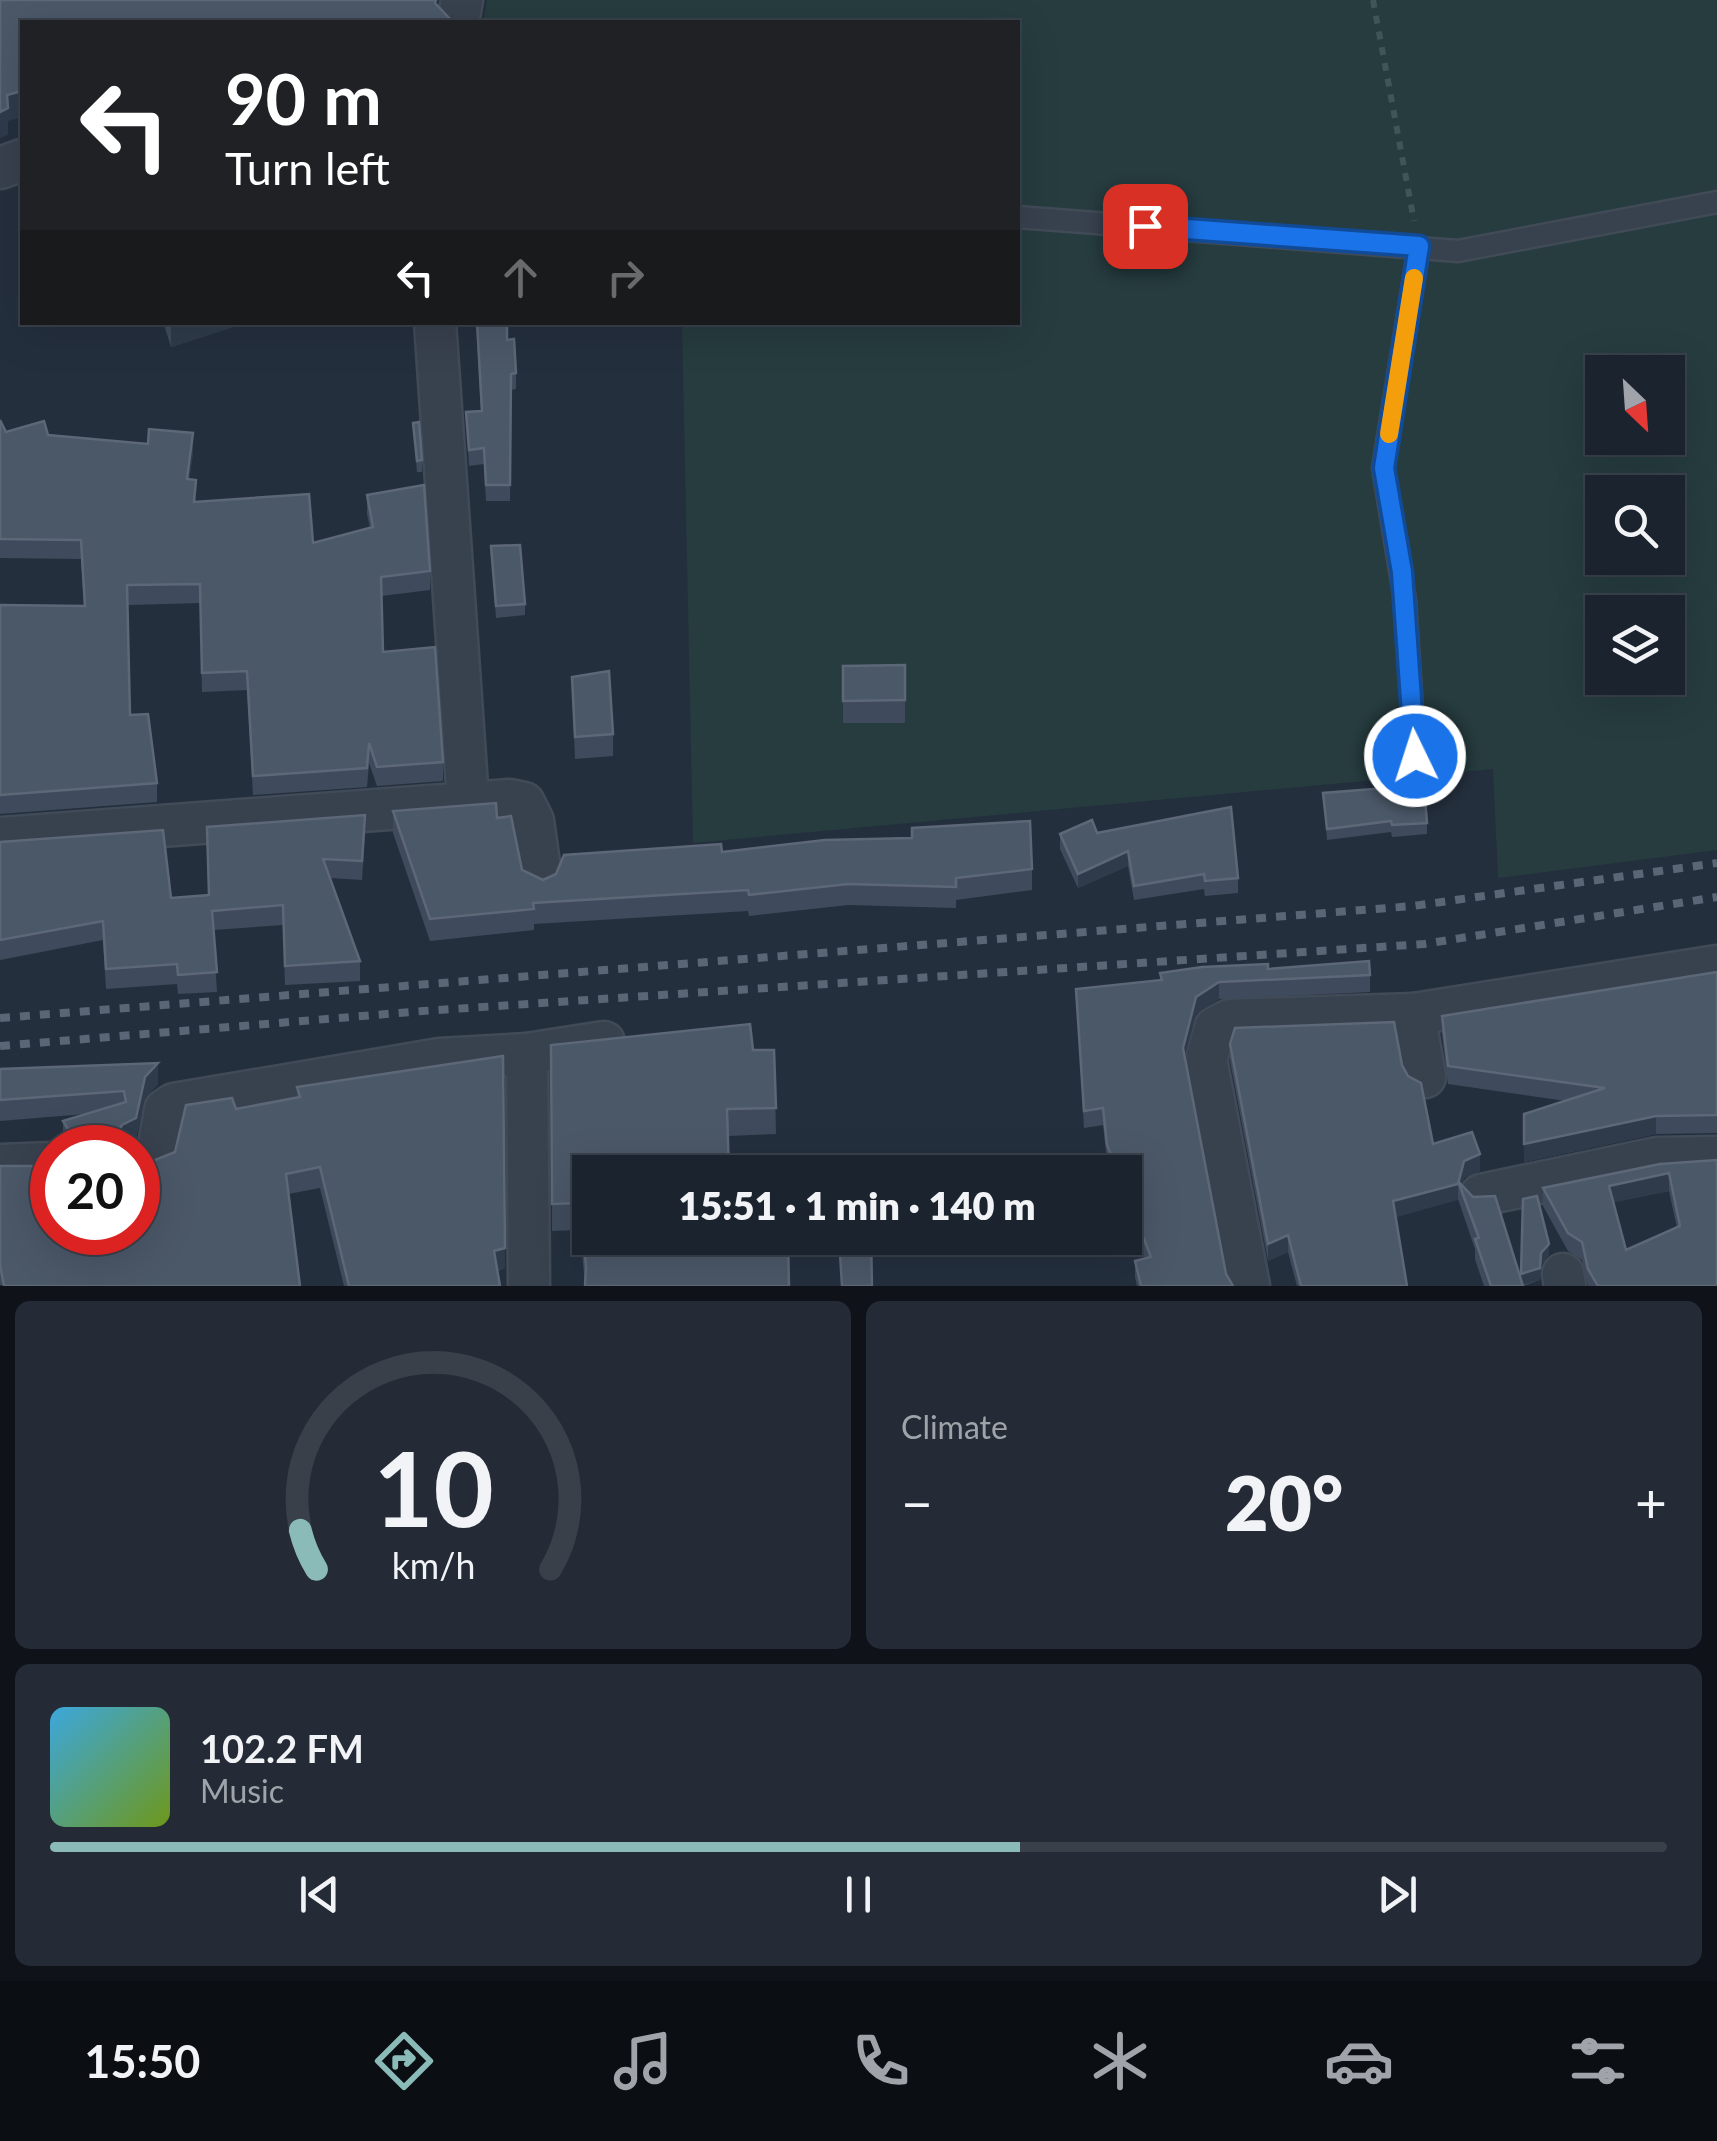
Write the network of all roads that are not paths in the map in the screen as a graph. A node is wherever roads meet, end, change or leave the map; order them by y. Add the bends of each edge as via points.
1 (1717, 202) edge
2 (1020, 218) edge
3 (1419, 246) junction
4 (435, 325) edge
5 (1415, 756) dead end
6 (468, 800) junction
7 (0, 838) edge
8 (541, 878) edge
9 (1717, 966) edge
10 (1414, 1014) junction
11 (648, 1037) edge
12 (527, 1054) junction
13 (1424, 1077) dead end
14 (160, 1140) edge
15 (1717, 1157) edge
16 (30, 1164) edge
17 (0, 1165) edge
18 (1481, 1195) edge
19 (529, 1286) edge
20 (1249, 1286) edge

1 - 3 lane via 1458,251
2 - 3 lane
3 - 5 lane via 1384,468 1402,572
4 - 6 street
6 - 7 street
6 - 8 street via 524,804
9 - 10 street
10 - 13 street
10 - 20 street via 1230,1020 1215,1028 1206,1060
11 - 12 street
12 - 14 street via 440,1060 174,1104 165,1110
12 - 19 street
15 - 18 street via 1657,1158
16 - 17 street

